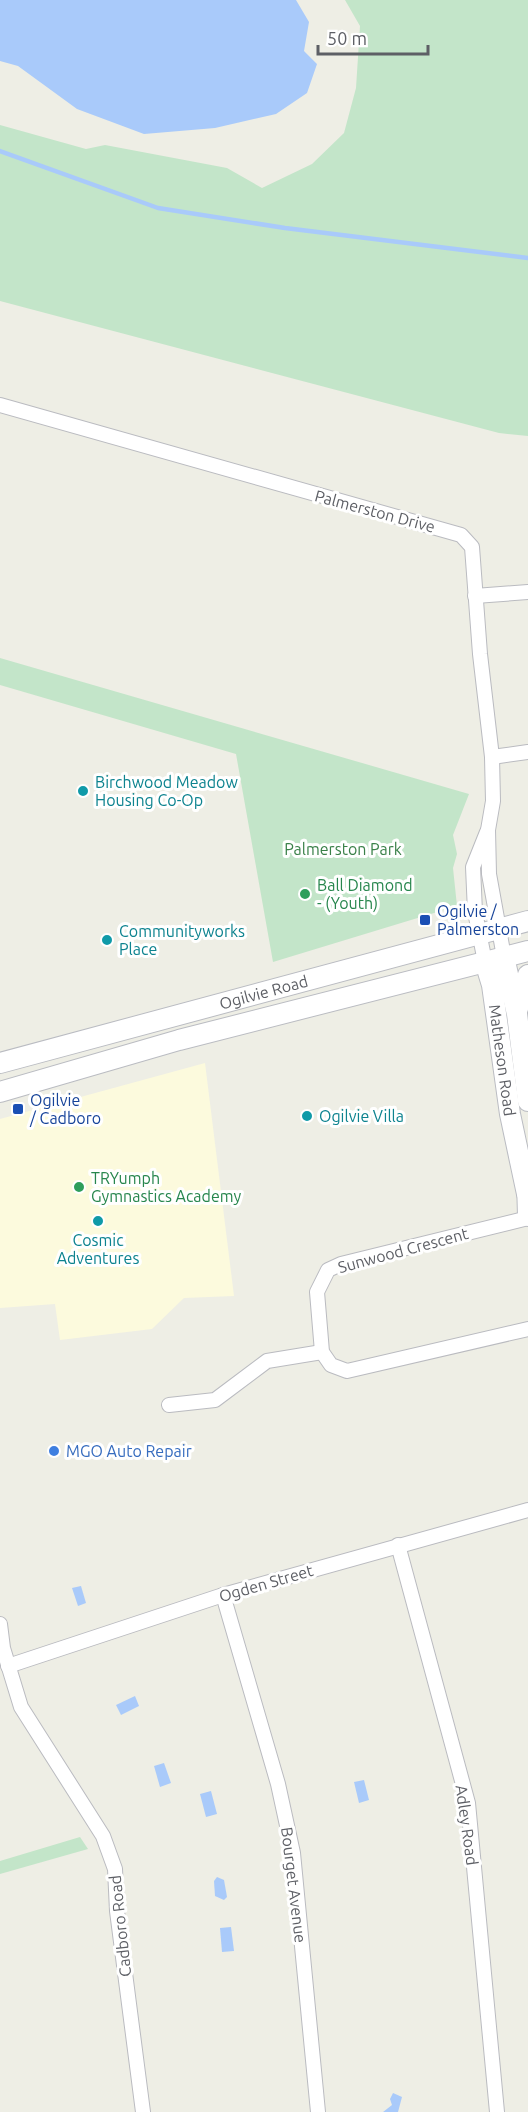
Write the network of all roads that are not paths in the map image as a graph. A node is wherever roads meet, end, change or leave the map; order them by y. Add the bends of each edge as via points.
1 (0, 405) edge
2 (528, 592) edge
3 (474, 596) junction
4 (528, 752) edge
5 (492, 757) junction
6 (488, 831) junction
7 (528, 921) edge
8 (498, 928) junction
9 (478, 934) junction
10 (528, 951) edge
11 (494, 959) junction
12 (528, 975) edge
13 (517, 1014) junction
14 (0, 1063) edge
15 (0, 1092) edge
16 (528, 1101) edge
17 (528, 1160) edge
18 (527, 1194) edge
19 (528, 1217) edge
20 (528, 1329) edge
21 (322, 1352) junction
22 (169, 1405) dead end
23 (528, 1510) edge
24 (398, 1545) junction
25 (223, 1595) junction
26 (0, 1624) edge
27 (8, 1666) junction
28 (143, 2112) edge
29 (318, 2112) edge
30 (497, 2112) edge

1 - 3 street, Palmerston Drive via 461,535 472,547
2 - 3 street
3 - 5 street, Palmerston Drive
4 - 5 street
5 - 6 street, Palmerston Drive via 493,801
6 - 8 street, Palmerston Drive via 489,874
6 - 9 street, Palmerston Drive via 472,867
7 - 8 main road, Ogilvie Road
8 - 9 main road, Ogilvie Road
8 - 11 street, Palmerston Drive
9 - 11 street, Palmerston Drive
9 - 14 main road, Ogilvie Road
10 - 11 main road, Ogilvie Road
11 - 13 main road, Matheson Road
11 - 15 main road, Ogilvie Road via 179,1040
11 - 18 main road, Matheson Road via 492,985 510,1114
12 - 13 main road
13 - 16 main road, Matheson Road
17 - 18 main road, Matheson Road
18 - 19 main road, Matheson Road
19 - 21 street, Sunwood Crescent via 328,1270 317,1292
20 - 21 street via 347,1371 332,1365
21 - 22 street via 267,1361 215,1400
23 - 24 street, Ogden Street
24 - 25 street, Ogden Street
24 - 30 street, Adley Road via 468,1803
25 - 27 street, Ogden Street
25 - 29 street, Bourget Avenue via 278,1785 293,1853
26 - 27 street, Cadboro Road
27 - 28 street, Cadboro Road via 21,1707 103,1836 115,1869

